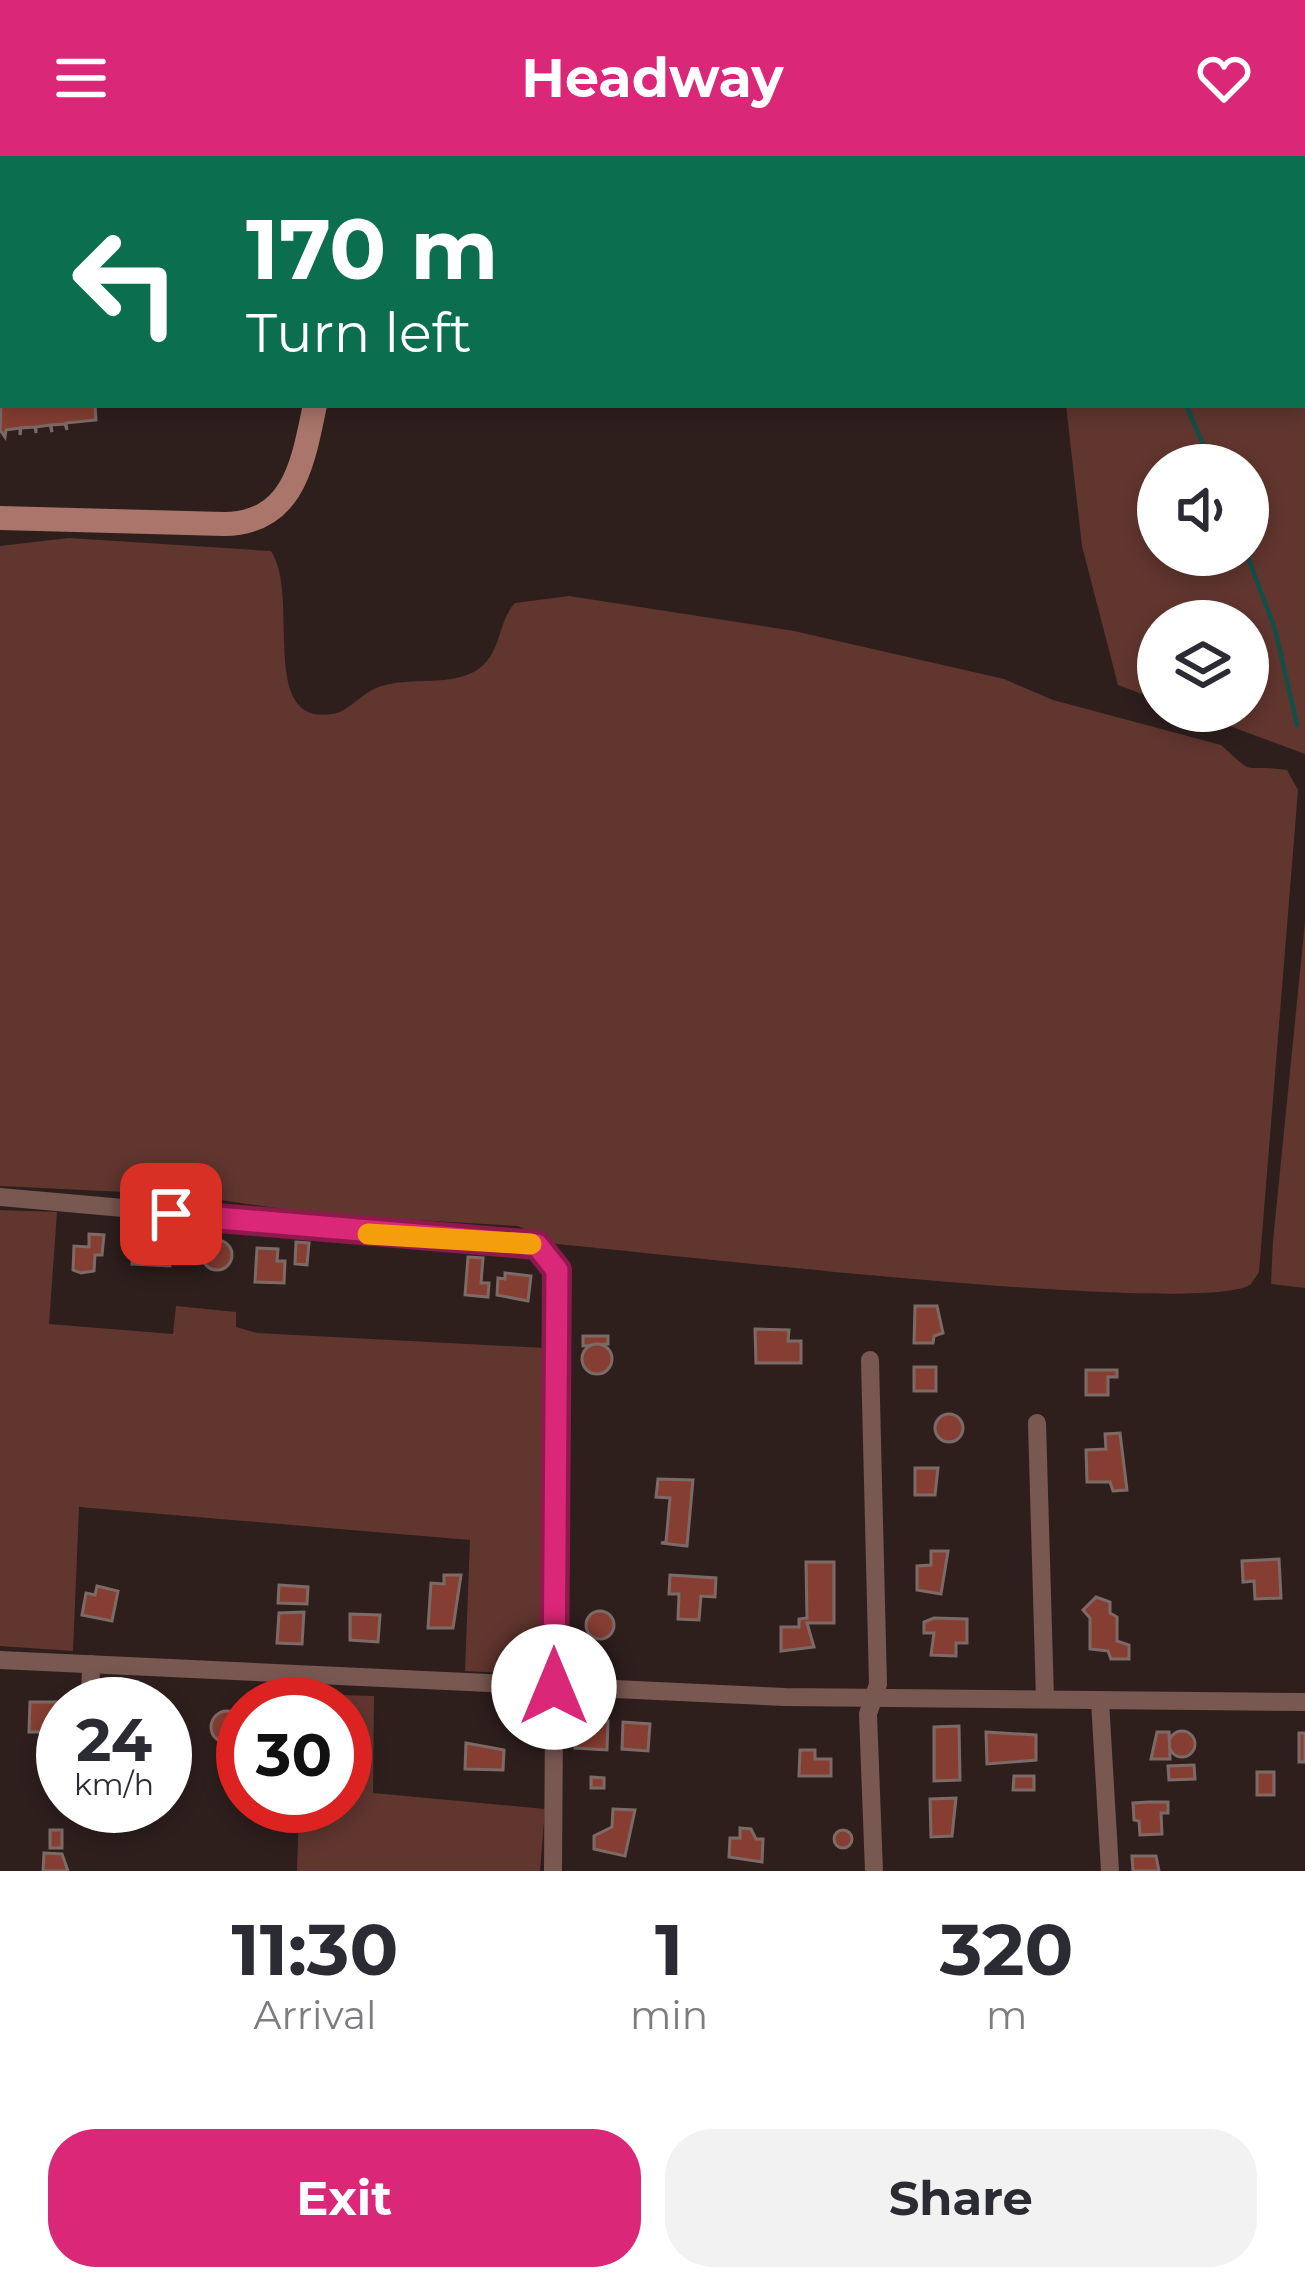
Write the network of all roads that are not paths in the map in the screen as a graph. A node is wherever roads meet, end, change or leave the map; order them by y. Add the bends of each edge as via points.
1 (314, 408) edge
2 (0, 518) edge
3 (0, 1197) edge
4 (870, 1360) dead end
5 (1037, 1423) dead end
6 (0, 1660) edge
7 (91, 1664) junction
8 (91, 1677) edge
9 (554, 1687) junction
10 (875, 1697) junction
11 (1045, 1700) junction
12 (1100, 1701) junction
13 (1305, 1702) edge
14 (553, 1871) edge
15 (874, 1871) edge
16 (1110, 1871) edge

1 - 2 street via 294,486 255,519
3 - 9 street via 537,1245 550,1256 557,1270
4 - 10 street
5 - 11 street
6 - 7 street
7 - 8 street
7 - 9 street
9 - 10 street
9 - 14 street
10 - 11 street
10 - 15 street via 868,1714
11 - 12 street
12 - 13 street
12 - 16 street

